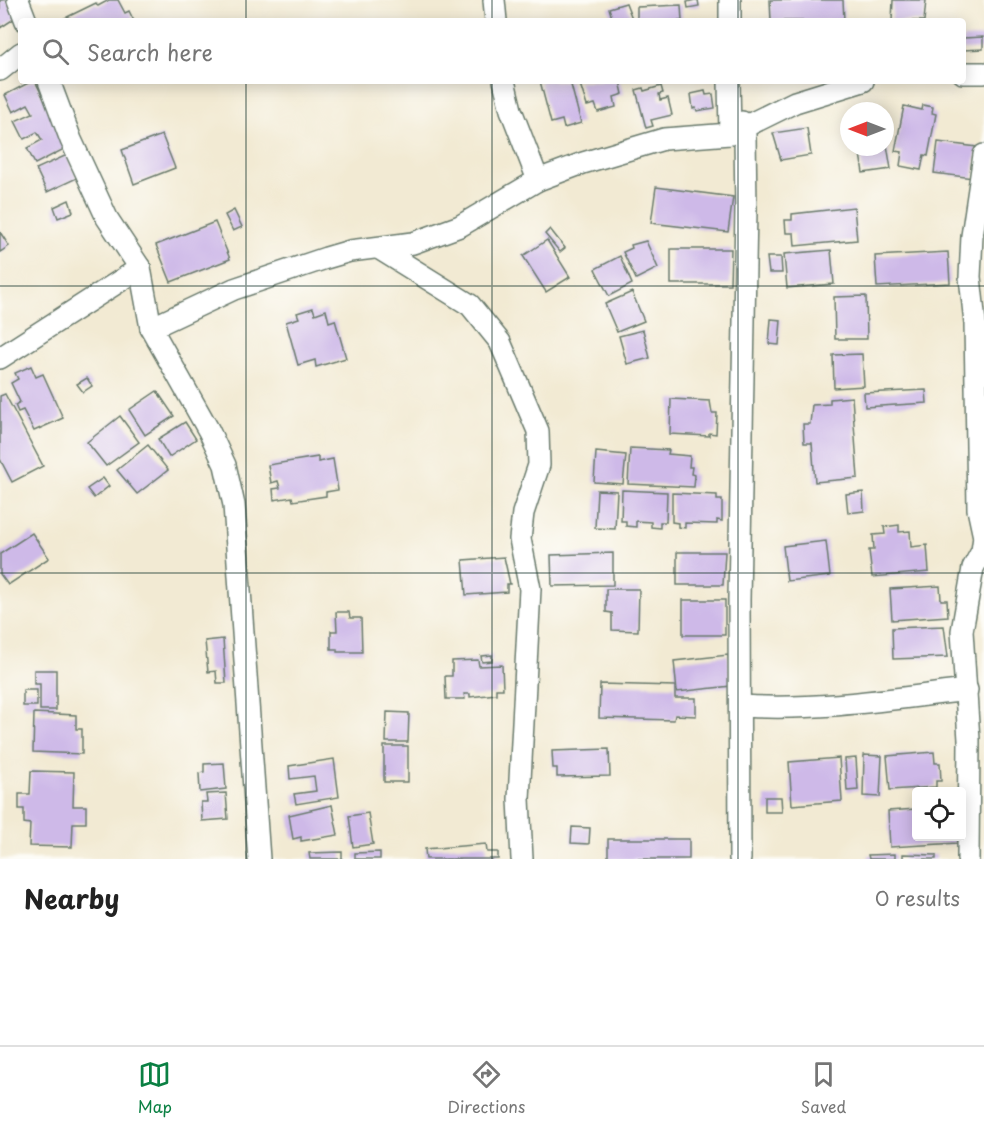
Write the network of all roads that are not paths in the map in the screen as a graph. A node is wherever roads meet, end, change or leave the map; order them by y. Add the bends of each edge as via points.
1 (18, 0) edge
2 (494, 0) edge
3 (730, 0) edge
4 (25, 18) edge
5 (496, 18) edge
6 (729, 18) edge
7 (18, 55) edge
8 (0, 70) edge
9 (966, 73) edge
10 (984, 73) edge
11 (50, 84) edge
12 (505, 84) edge
13 (729, 84) edge
14 (853, 84) edge
15 (730, 134) junction
16 (984, 155) edge
17 (538, 180) junction
18 (380, 249) junction
19 (140, 268) junction
20 (151, 328) junction
21 (0, 358) edge
22 (981, 411) edge
23 (984, 537) edge
24 (967, 690) junction
25 (741, 706) junction
26 (259, 859) edge
27 (522, 859) edge
28 (740, 859) edge
29 (968, 859) edge

1 - 4 street
2 - 5 street
3 - 6 street
7 - 8 street
9 - 10 street
11 - 19 street via 107,218
12 - 17 street
13 - 15 street
14 - 15 street via 795,102
15 - 17 street via 664,139
15 - 25 street via 742,122 746,209 739,600
16 - 22 street via 970,277
17 - 18 street via 460,226 413,243
18 - 20 street via 350,251 234,289
18 - 27 street via 470,304 500,342 538,431 539,465 523,513 520,538 530,590 519,799
19 - 20 street
19 - 21 street
20 - 26 street via 209,430 225,465 234,505
22 - 23 street via 978,509
23 - 24 street via 973,568 962,631
24 - 25 street via 830,705
24 - 29 street
25 - 28 street

